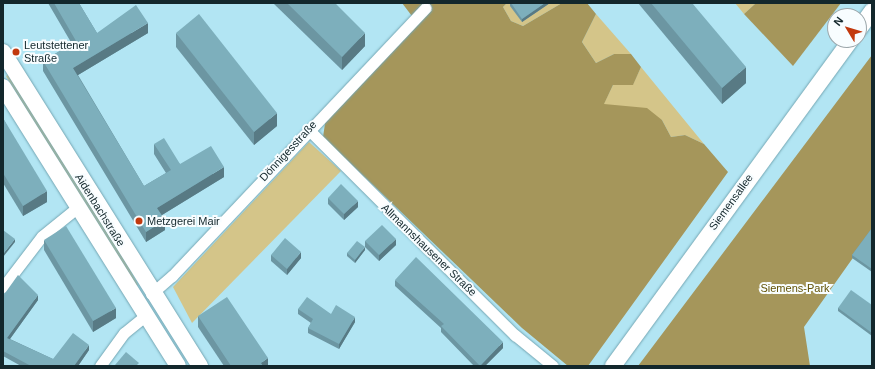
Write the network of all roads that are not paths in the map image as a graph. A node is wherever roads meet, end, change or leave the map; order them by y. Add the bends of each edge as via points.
1 (425, 8) dead end
2 (845, 48) edge
3 (3, 52) edge
4 (3, 87) edge
5 (308, 130) junction
6 (78, 206) junction
7 (3, 286) edge
8 (151, 294) junction
9 (145, 316) junction
10 (100, 366) edge
11 (178, 366) edge
12 (200, 366) edge
13 (553, 366) edge
14 (613, 366) edge

1 - 5 street, Dönnigesstraße
2 - 14 main road, Siemensallee
3 - 8 main road, Aidenbachstraße
4 - 6 main road, Aidenbachstraße
5 - 8 street, Dönnigesstraße via 172,276
5 - 13 street, Allmannshausener Straße via 510,329
6 - 7 street via 42,236
6 - 9 main road, Aidenbachstraße
8 - 12 main road, Aidenbachstraße
9 - 10 street via 124,333
9 - 11 main road, Aidenbachstraße

